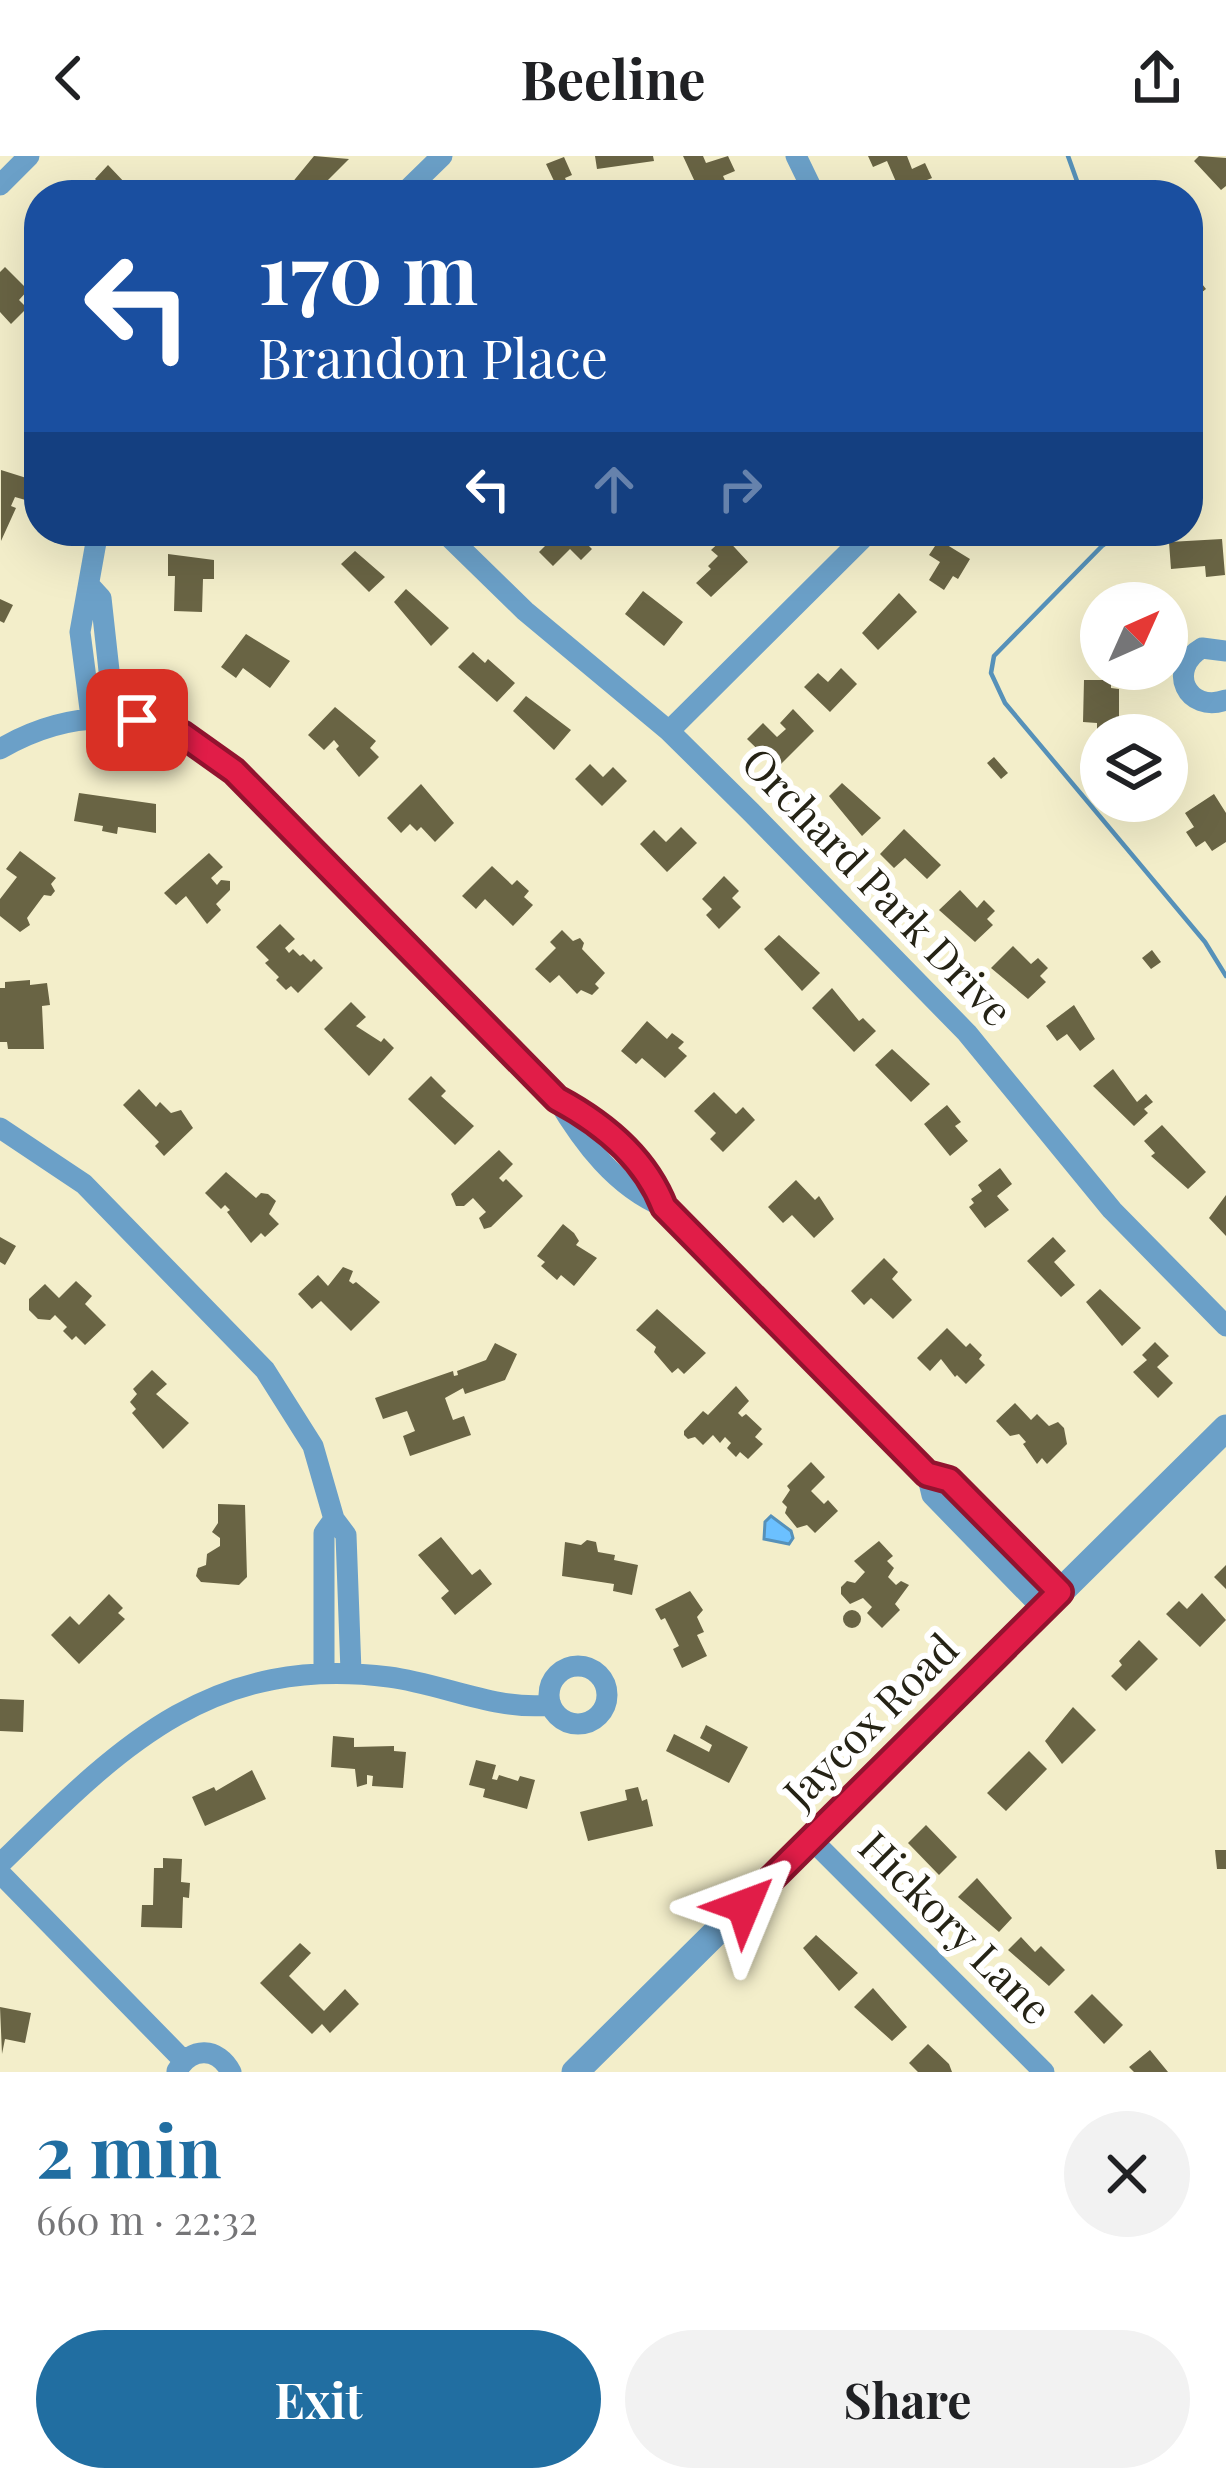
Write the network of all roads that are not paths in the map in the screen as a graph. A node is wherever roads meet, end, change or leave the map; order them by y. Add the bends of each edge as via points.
1 (29, 156) edge
2 (442, 156) edge
3 (418, 180) edge
4 (0, 185) edge
5 (96, 546) edge
6 (465, 546) edge
7 (855, 546) edge
8 (1226, 651) edge
9 (1226, 700) edge
10 (103, 716) junction
11 (669, 731) junction
12 (0, 749) edge
13 (0, 1128) edge
14 (1226, 1325) edge
15 (1226, 1428) edge
16 (334, 1520) junction
17 (1051, 1600) junction
18 (324, 1672) junction
19 (351, 1672) junction
20 (551, 1705) dead end
21 (812, 1840) junction
22 (0, 1869) edge
23 (180, 2066) edge
24 (231, 2072) edge
25 (574, 2072) edge
26 (1043, 2072) edge

1 - 4 street
2 - 3 street
5 - 10 street via 90,586 101,598
6 - 11 street, Orchard Park Drive via 525,611
7 - 11 street
8 - 9 street via 1202,648 1182,672 1196,700
10 - 12 street via 28,733
10 - 17 street via 182,734 234,771 557,1099 614,1138 656,1184 664,1207 927,1474 949,1480
11 - 14 street, Orchard Park Drive via 967,1033 1112,1210
13 - 16 street via 84,1184 265,1370 313,1446
15 - 17 street, Jaycox Road
16 - 18 street via 324,1533
16 - 19 street via 346,1535
17 - 21 street, Jaycox Road
18 - 19 street
18 - 22 street via 251,1685 164,1720 102,1765
19 - 20 street via 520,1708
21 - 25 street, Jaycox Road
21 - 26 street, Hickory Lane
22 - 23 street
23 - 24 street via 212,2053

